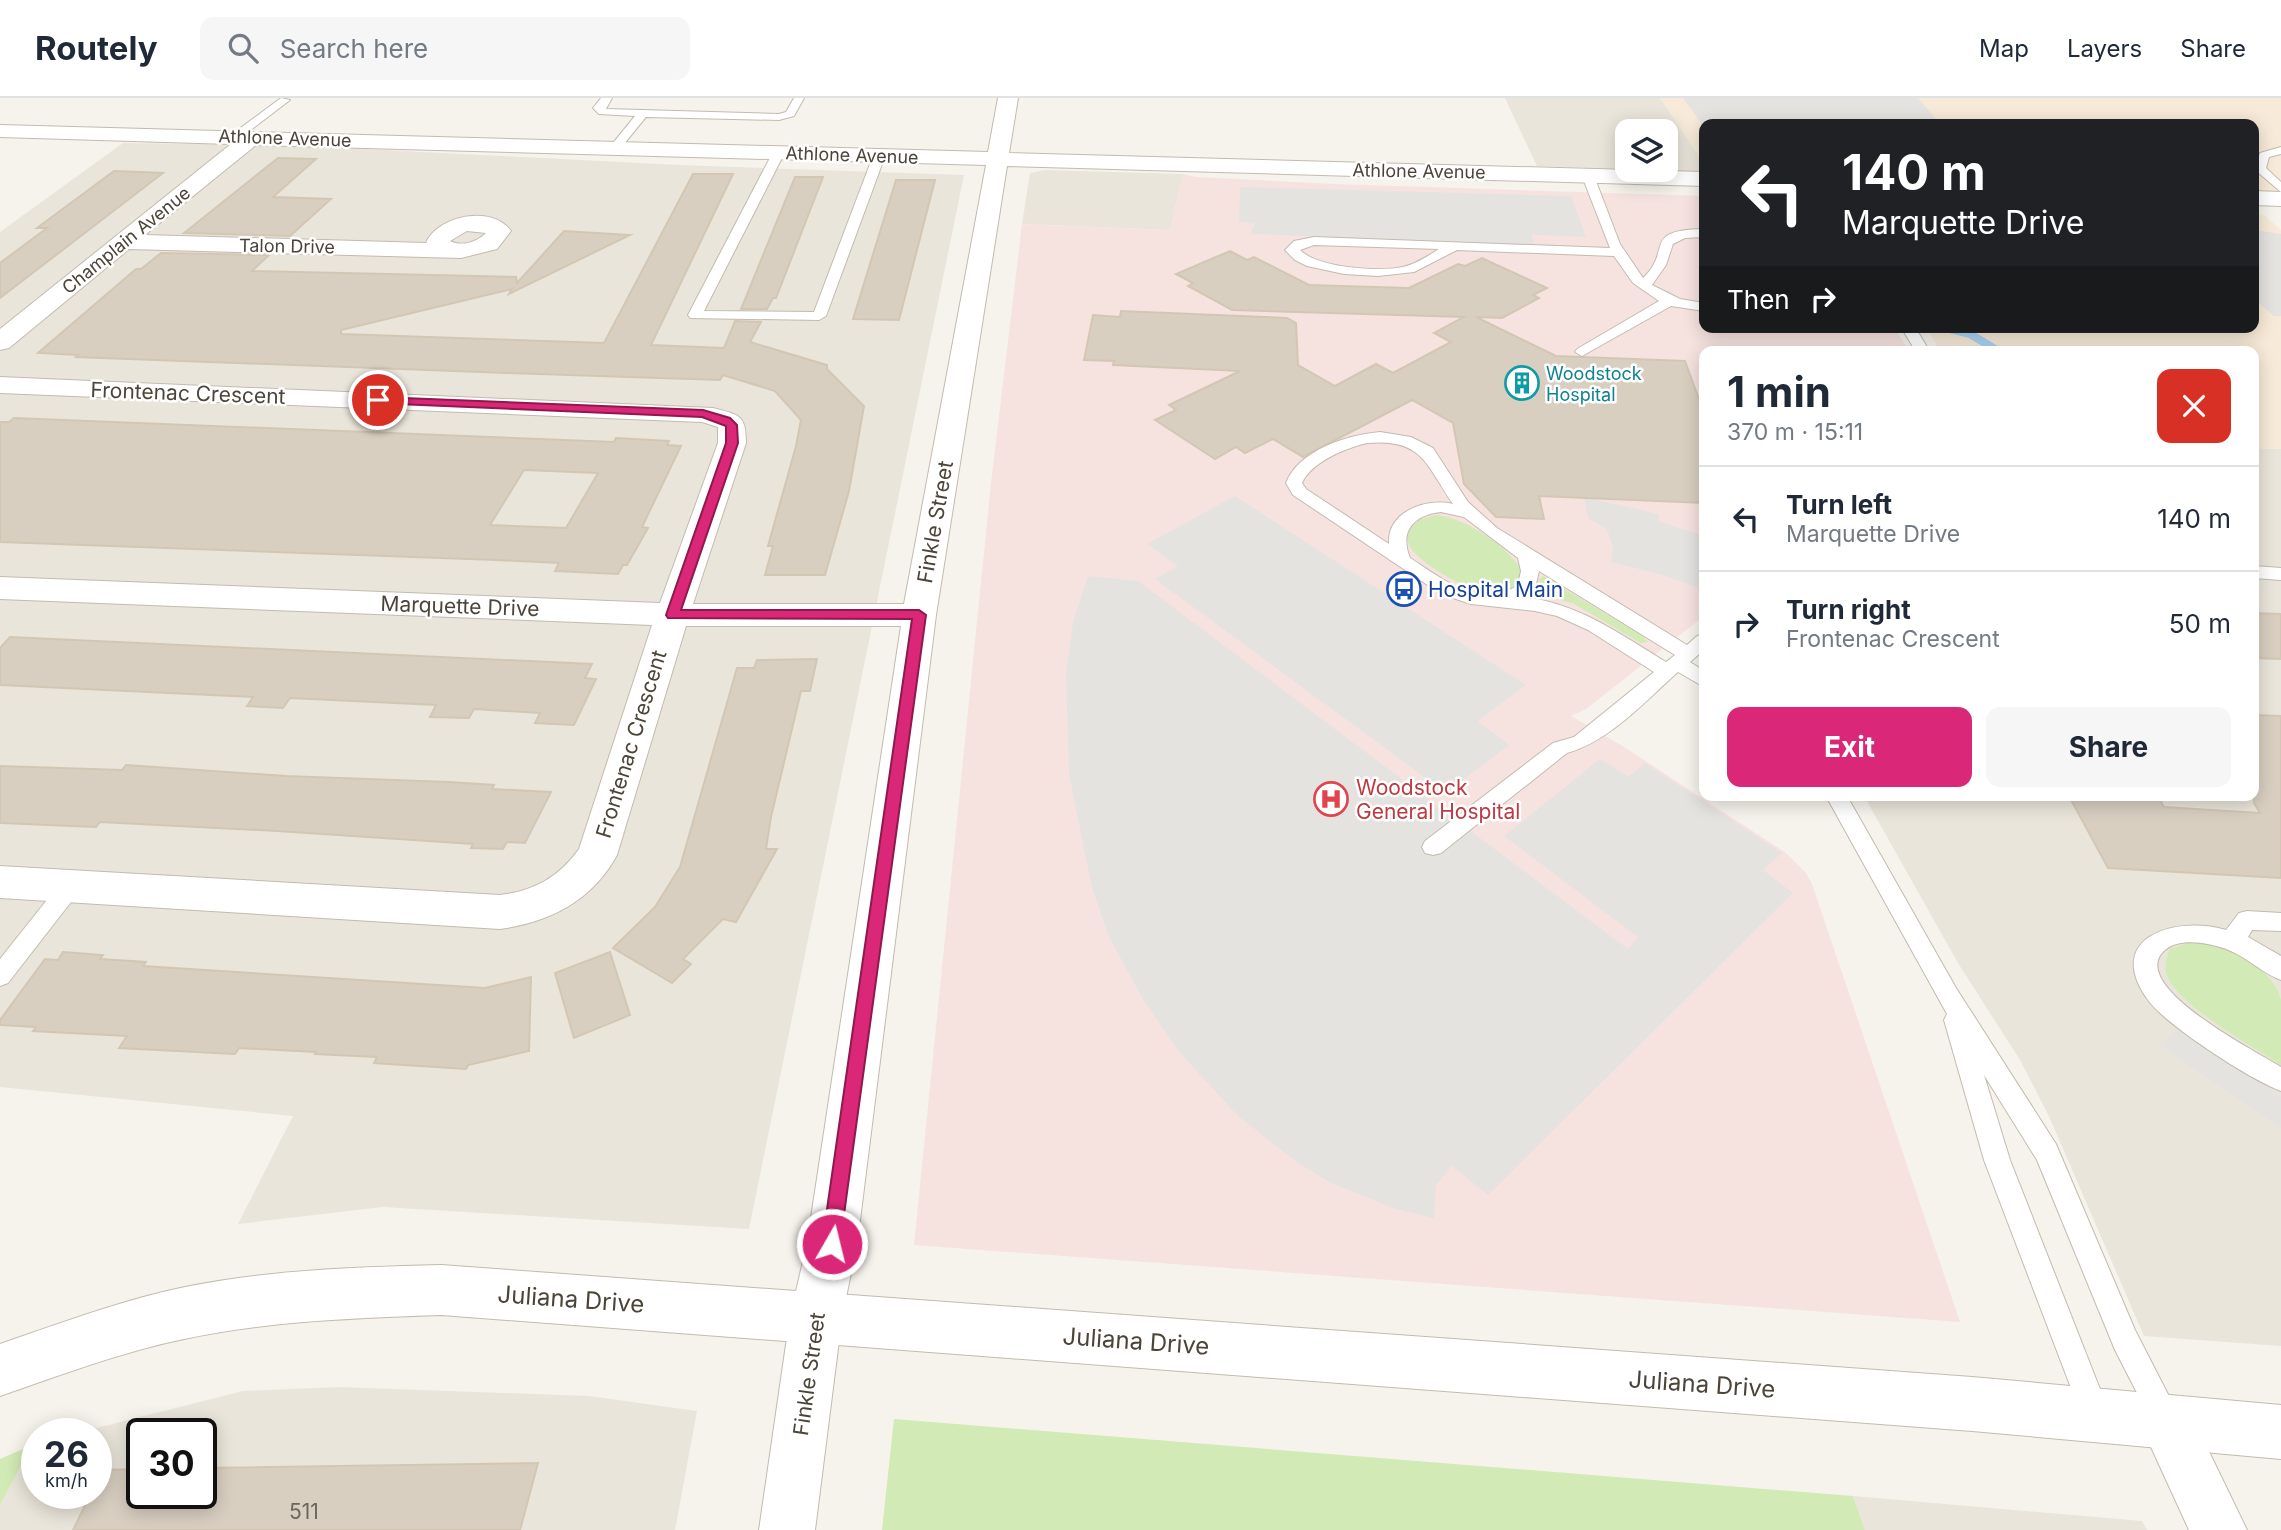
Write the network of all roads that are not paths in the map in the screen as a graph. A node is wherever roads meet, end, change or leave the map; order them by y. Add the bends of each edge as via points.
1 (607, 98) edge
2 (800, 98) edge
3 (1008, 98) edge
4 (285, 100) dead end
5 (643, 113) junction
6 (0, 131) edge
7 (243, 137) junction
8 (615, 148) junction
9 (2281, 150) edge
10 (779, 152) junction
11 (879, 156) junction
12 (997, 159) junction
13 (1588, 176) junction
14 (1699, 179) edge
15 (2281, 188) edge
16 (2259, 198) edge
17 (2281, 199) edge
18 (1699, 233) edge
19 (122, 242) junction
20 (1453, 247) junction
21 (451, 250) dead end
22 (1616, 252) junction
23 (1644, 285) junction
24 (1669, 300) junction
25 (1699, 307) edge
26 (0, 342) edge
27 (1583, 352) dead end
28 (0, 385) edge
29 (1468, 513) junction
30 (1526, 555) junction
31 (1402, 560) junction
32 (2259, 572) edge
33 (2281, 574) edge
34 (0, 588) edge
35 (1495, 600) junction
36 (673, 615) junction
37 (919, 615) junction
38 (1699, 644) edge
39 (1677, 663) junction
40 (1699, 677) edge
41 (1839, 801) edge
42 (1433, 847) dead end
43 (0, 883) edge
44 (70, 887) junction
45 (2281, 922) edge
46 (2236, 944) junction
47 (2281, 970) edge
48 (0, 976) edge
49 (1948, 995) junction
50 (2281, 1080) edge
51 (816, 1317) junction
52 (0, 1370) edge
53 (2096, 1417) junction
54 (2167, 1423) junction
55 (2281, 1432) edge
56 (787, 1530) edge
57 (2219, 1530) edge

1 - 5 lane via 599,108 603,112
2 - 5 lane via 790,114 779,117
3 - 12 street, Finkle Street
4 - 7 lane
5 - 8 lane
6 - 7 street, Athlone Avenue
7 - 8 street, Athlone Avenue
7 - 19 street, Champlain Avenue
8 - 10 street, Athlone Avenue
9 - 15 lane via 2264,155 2260,169
10 - 11 street, Athlone Avenue
10 - 11 lane via 695,315 819,316
11 - 12 street, Athlone Avenue
12 - 13 street, Athlone Avenue
12 - 37 street, Finkle Street
13 - 14 street, Athlone Avenue
13 - 22 lane
16 - 17 street
18 - 23 lane via 1671,236 1656,274
19 - 21 street, Talon Drive
19 - 26 street, Champlain Avenue
20 - 20 lane via 1314,242 1298,244 1292,250 1297,258 1322,266 1395,272
20 - 22 lane
22 - 23 lane
23 - 24 lane
24 - 25 lane
24 - 27 lane
28 - 36 street, Frontenac Crescent via 715,416 732,425 732,443
29 - 30 lane
29 - 31 lane via 1434,508 1405,518 1396,534
29 - 31 lane via 1429,453 1400,439 1375,436 1344,442 1302,467 1294,483 1298,492
30 - 35 lane via 1530,571 1526,588 1513,597
30 - 39 lane
31 - 35 lane via 1461,596
32 - 33 lane
34 - 36 street, Marquette Drive
35 - 39 lane via 1569,614
36 - 37 street, Marquette Drive
36 - 44 street, Frontenac Crescent via 597,855 586,873 558,895 522,910 500,912
37 - 51 street, Finkle Street via 832,1244
38 - 39 lane
39 - 40 lane
39 - 42 lane via 1602,727 1581,742 1560,748
41 - 49 lane
43 - 44 street, Frontenac Crescent
44 - 48 lane
45 - 46 lane via 2247,920 2237,929
46 - 47 lane
46 - 50 lane via 2193,933 2171,935 2154,943 2146,957 2146,976 2180,1016
49 - 53 lane via 1997,1160
49 - 54 lane via 2047,1153 2125,1340
51 - 52 street, Juliana Drive via 441,1290 328,1293 209,1308 91,1338
51 - 53 street, Juliana Drive
51 - 56 street, Finkle Street
53 - 54 street, Juliana Drive
54 - 55 street, Juliana Drive
54 - 57 street

